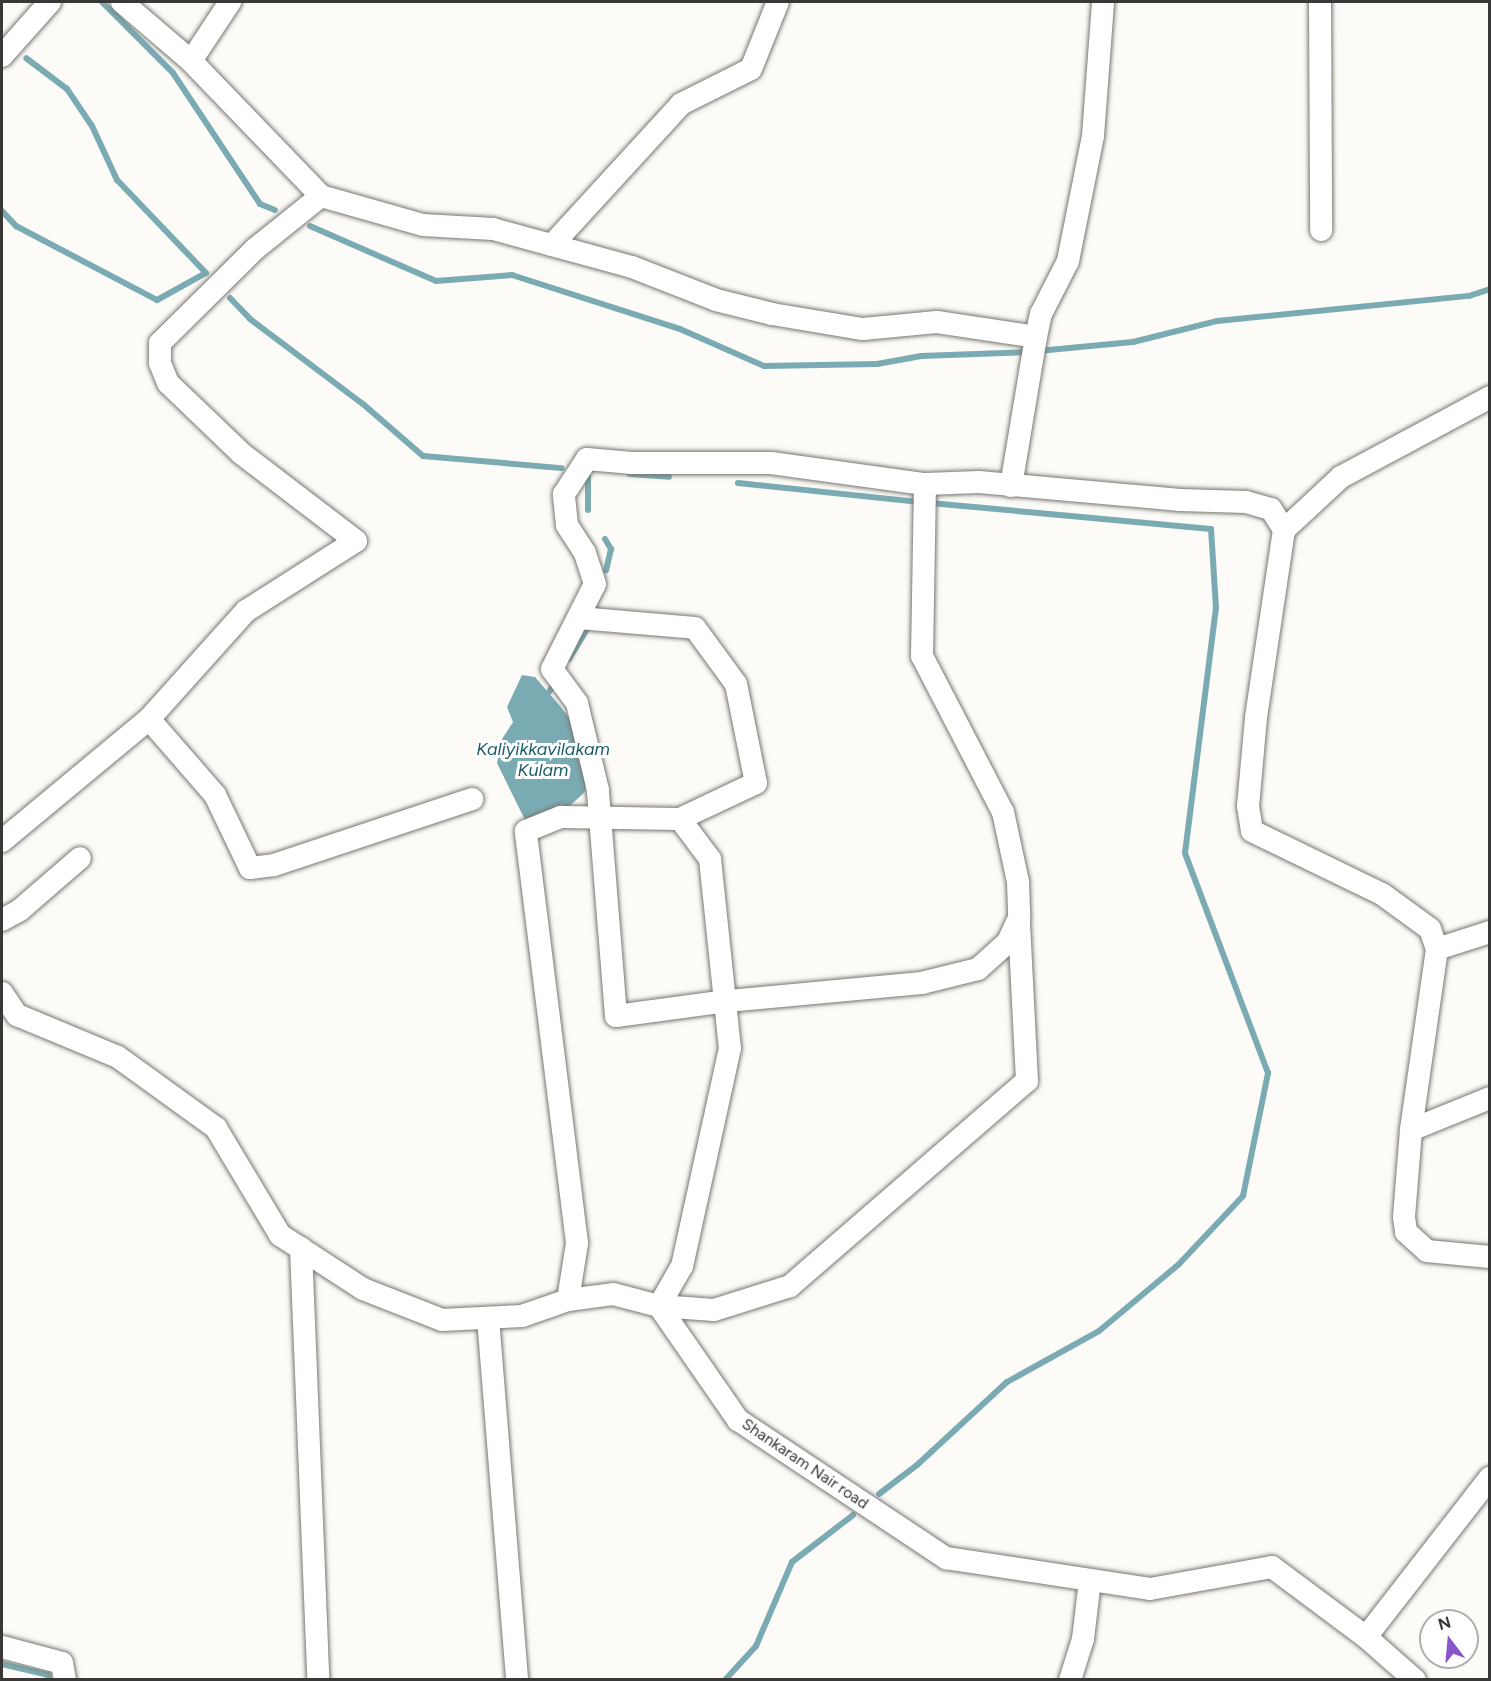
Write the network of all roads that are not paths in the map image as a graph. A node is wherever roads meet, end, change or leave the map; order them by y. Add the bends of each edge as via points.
1 (50, 2) edge
2 (122, 2) edge
3 (230, 2) edge
4 (778, 2) edge
5 (1103, 2) edge
6 (1320, 2) edge
7 (2, 56) edge
8 (191, 61) junction
9 (321, 196) junction
10 (1321, 230) dead end
11 (552, 245) junction
12 (1036, 338) junction
13 (1490, 397) edge
14 (1011, 486) junction
15 (925, 496) junction
16 (1284, 530) junction
17 (579, 618) junction
18 (149, 719) junction
19 (472, 799) dead end
20 (600, 815) junction
21 (680, 819) junction
22 (2, 841) edge
23 (80, 858) dead end
24 (1019, 918) junction
25 (2, 920) edge
26 (1490, 932) edge
27 (1437, 949) junction
28 (2, 993) edge
29 (727, 1001) junction
30 (1490, 1098) edge
31 (1411, 1130) junction
32 (301, 1248) junction
33 (1490, 1257) edge
34 (568, 1300) junction
35 (659, 1306) junction
36 (488, 1318) junction
37 (1490, 1478) edge
38 (1090, 1580) junction
39 (1366, 1637) junction
40 (2, 1647) edge
41 (65, 1680) edge
42 (318, 1680) edge
43 (518, 1680) edge
44 (1070, 1680) edge
45 (1415, 1680) edge

1 - 7 street
2 - 8 street
3 - 8 street
4 - 11 street via 751,69 681,104
5 - 12 street via 1091,147 1068,261 1041,314
6 - 10 street
8 - 9 street
9 - 11 street via 423,225 493,229
9 - 18 street via 255,249 160,343 160,363 168,382 241,453 356,541 246,611
11 - 12 street via 632,267 716,300 772,314 863,329 937,322
12 - 14 street
13 - 16 street via 1341,477
14 - 15 street
14 - 16 street via 1246,502 1271,509
15 - 17 street via 771,463 632,463 587,459 564,494 567,525 585,553 595,584
15 - 24 street via 922,656 1003,812 1018,882
16 - 27 street via 1256,718 1248,806 1252,831 1382,894 1430,929
17 - 20 street via 552,669 577,703 598,790
17 - 21 street via 695,628 736,684 756,783
18 - 19 street via 215,795 250,868 274,865
18 - 22 street
20 - 21 street
20 - 29 street via 616,1016
20 - 34 street via 561,817 526,831 577,1243
21 - 29 street via 710,859
23 - 25 street via 20,910
24 - 29 street via 1008,942 978,969 922,983
24 - 35 street via 1027,1081 790,1286 714,1310
26 - 27 street
27 - 31 street
28 - 32 street via 17,1015 118,1057 216,1128 280,1234
29 - 35 street via 730,1048 682,1266
30 - 31 street
31 - 33 street via 1406,1232 1427,1251
32 - 36 street via 363,1289 442,1320
32 - 42 street
34 - 35 street via 614,1294
34 - 36 street via 522,1316
35 - 38 street, Shankaram Nair road via 738,1420 946,1558
36 - 43 street
37 - 39 street
38 - 39 street, Shankaram Nair road via 1150,1589 1272,1567
38 - 44 street via 1083,1639
39 - 45 street, Shankaram Nair road
40 - 41 street via 62,1663

